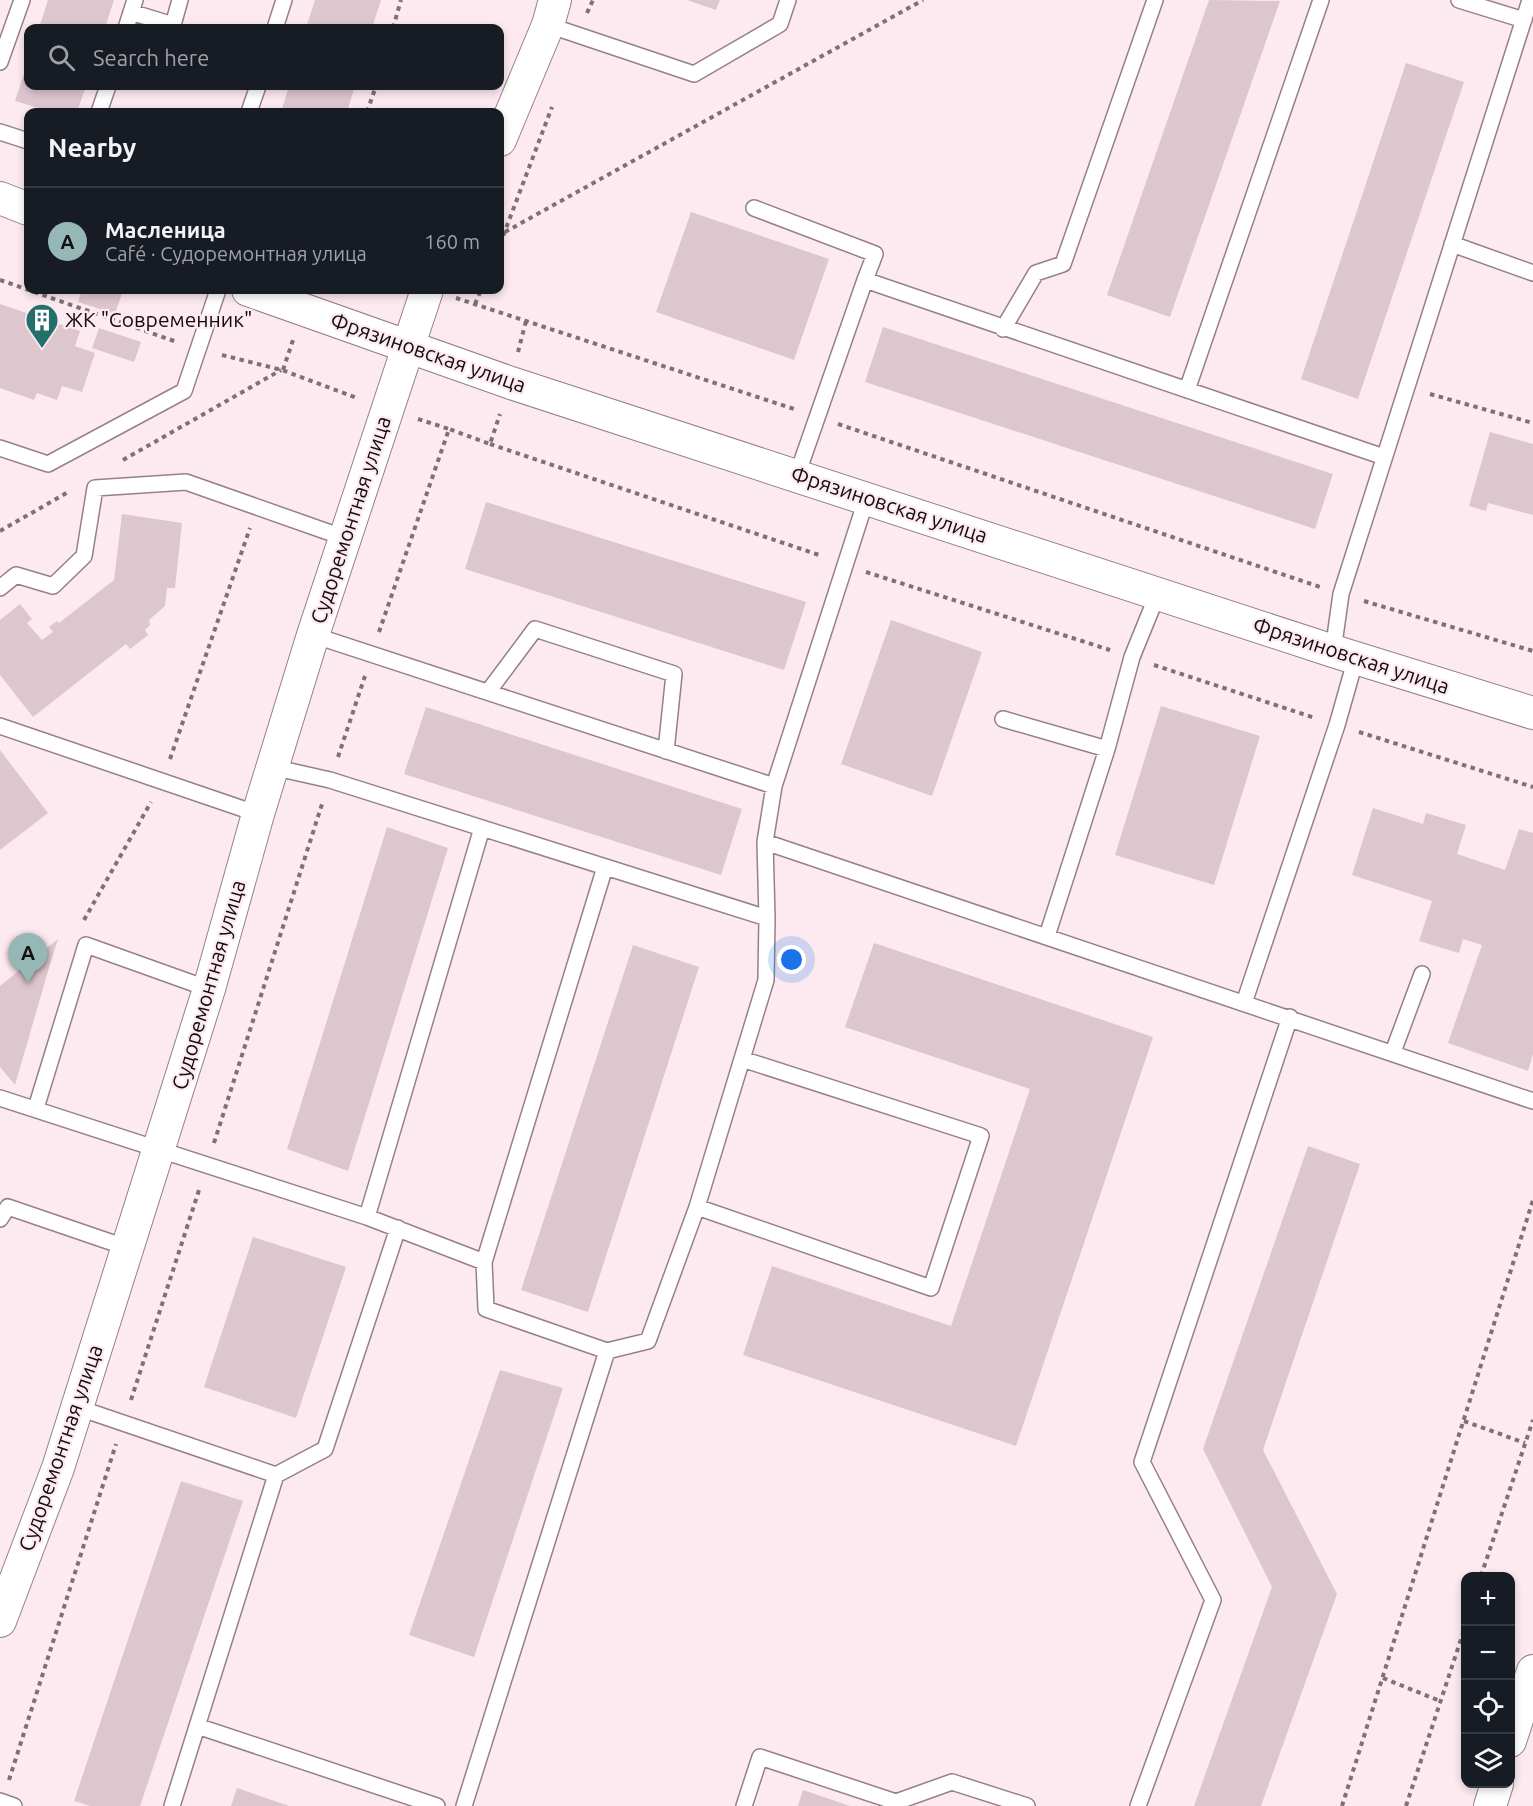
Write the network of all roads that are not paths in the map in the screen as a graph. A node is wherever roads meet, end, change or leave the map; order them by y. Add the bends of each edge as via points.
1 (22, 0) edge
2 (180, 0) edge
3 (284, 0) edge
4 (789, 0) edge
5 (1155, 0) edge
6 (1321, 0) edge
7 (1459, 0) edge
8 (1530, 0) edge
9 (133, 6) edge
10 (552, 13) edge
11 (7, 19) edge
12 (1524, 20) junction
13 (127, 24) edge
14 (171, 24) edge
15 (173, 24) edge
16 (276, 24) edge
17 (0, 62) edge
18 (107, 90) edge
19 (257, 90) edge
20 (100, 108) edge
21 (250, 108) edge
22 (504, 130) edge
23 (0, 132) edge
24 (24, 140) edge
25 (0, 198) edge
26 (24, 207) edge
27 (754, 208) dead end
28 (1452, 244) junction
29 (1533, 273) edge
30 (865, 280) junction
31 (217, 294) edge
32 (259, 294) edge
33 (439, 294) edge
34 (1003, 329) junction
35 (408, 346) junction
36 (1187, 390) junction
37 (0, 448) edge
38 (1384, 457) junction
39 (797, 475) junction
40 (867, 497) junction
41 (345, 538) junction
42 (0, 588) edge
43 (1158, 593) junction
44 (313, 636) junction
45 (1345, 654) junction
46 (488, 692) junction
47 (1533, 713) edge
48 (1003, 719) dead end
49 (0, 726) edge
50 (1107, 749) junction
51 (666, 751) junction
52 (272, 766) junction
53 (774, 786) junction
54 (258, 814) junction
55 (482, 828) junction
56 (765, 842) junction
57 (605, 867) junction
58 (767, 918) junction
59 (1047, 936) junction
60 (1422, 974) dead end
61 (209, 989) junction
62 (1244, 1003) junction
63 (1290, 1017) junction
64 (1394, 1052) junction
65 (742, 1059) junction
66 (0, 1098) edge
67 (1533, 1101) edge
68 (36, 1108) junction
69 (160, 1151) junction
70 (697, 1207) junction
71 (367, 1217) junction
72 (0, 1219) edge
73 (398, 1228) junction
74 (128, 1248) junction
75 (484, 1262) junction
76 (607, 1351) junction
77 (76, 1407) junction
78 (276, 1475) junction
79 (0, 1621) edge
80 (1533, 1671) edge
81 (197, 1726) junction
82 (1512, 1734) edge
83 (1496, 1788) edge
84 (895, 1804) edge
85 (172, 1806) edge
86 (437, 1806) edge
87 (464, 1806) edge
88 (744, 1806) edge
89 (1027, 1806) edge
90 (1138, 1806) edge
91 (1490, 1806) edge

1 - 11 lane
2 - 15 lane
3 - 16 lane
4 - 10 lane via 780,24 694,74 579,37
5 - 34 lane via 1063,264 1036,273
6 - 36 lane
7 - 12 lane
8 - 12 lane
9 - 13 lane
9 - 14 lane
10 - 22 street
11 - 17 lane
12 - 28 lane
18 - 20 lane
19 - 21 lane
23 - 24 lane
25 - 26 street
27 - 30 lane via 875,254
28 - 29 lane
28 - 38 lane
30 - 34 lane
30 - 39 lane
31 - 37 lane via 184,391 48,464
32 - 35 street, Фрязиновская улица
33 - 35 street, Судоремонтная улица
34 - 36 lane
35 - 39 street, Фрязиновская улица
35 - 41 street, Судоремонтная улица
36 - 38 lane
38 - 45 lane via 1341,594
39 - 40 street, Фрязиновская улица
40 - 43 street, Фрязиновская улица
40 - 53 lane
41 - 42 lane via 186,482 95,488 84,556 53,586 16,575
41 - 44 street, Судоремонтная улица
43 - 45 street, Фрязиновская улица
43 - 50 lane via 1132,657
44 - 46 lane
44 - 52 street, Судоремонтная улица
45 - 47 street, Фрязиновская улица
45 - 62 lane via 1336,725
46 - 51 lane
46 - 51 lane via 535,629 674,674
48 - 50 lane
49 - 54 lane
50 - 59 lane
51 - 53 lane
52 - 54 street, Судоремонтная улица
52 - 55 lane
53 - 56 lane
54 - 61 street, Судоремонтная улица
55 - 57 lane
55 - 71 lane
56 - 58 lane
56 - 59 lane
57 - 58 lane
57 - 75 lane
58 - 65 lane via 766,980
59 - 62 lane
60 - 64 lane
61 - 68 lane via 86,945
61 - 69 street, Судоремонтная улица
62 - 63 lane
63 - 64 lane
63 - 90 lane via 1142,1462 1213,1600
64 - 67 lane
65 - 70 lane
65 - 70 lane via 981,1136 932,1288
66 - 68 lane
68 - 69 lane
69 - 71 lane
69 - 74 street, Судоремонтная улица
70 - 76 lane via 648,1341
71 - 73 lane
72 - 74 lane via 8,1207
73 - 75 lane
73 - 78 lane via 324,1449
74 - 77 street, Судоремонтная улица
75 - 76 lane via 486,1309
76 - 87 lane
77 - 78 lane
77 - 79 street, Судоремонтная улица via 58,1468
78 - 81 lane
80 - 82 street
81 - 85 lane
81 - 86 lane
83 - 91 street
84 - 88 lane via 760,1757
84 - 89 lane via 952,1782

